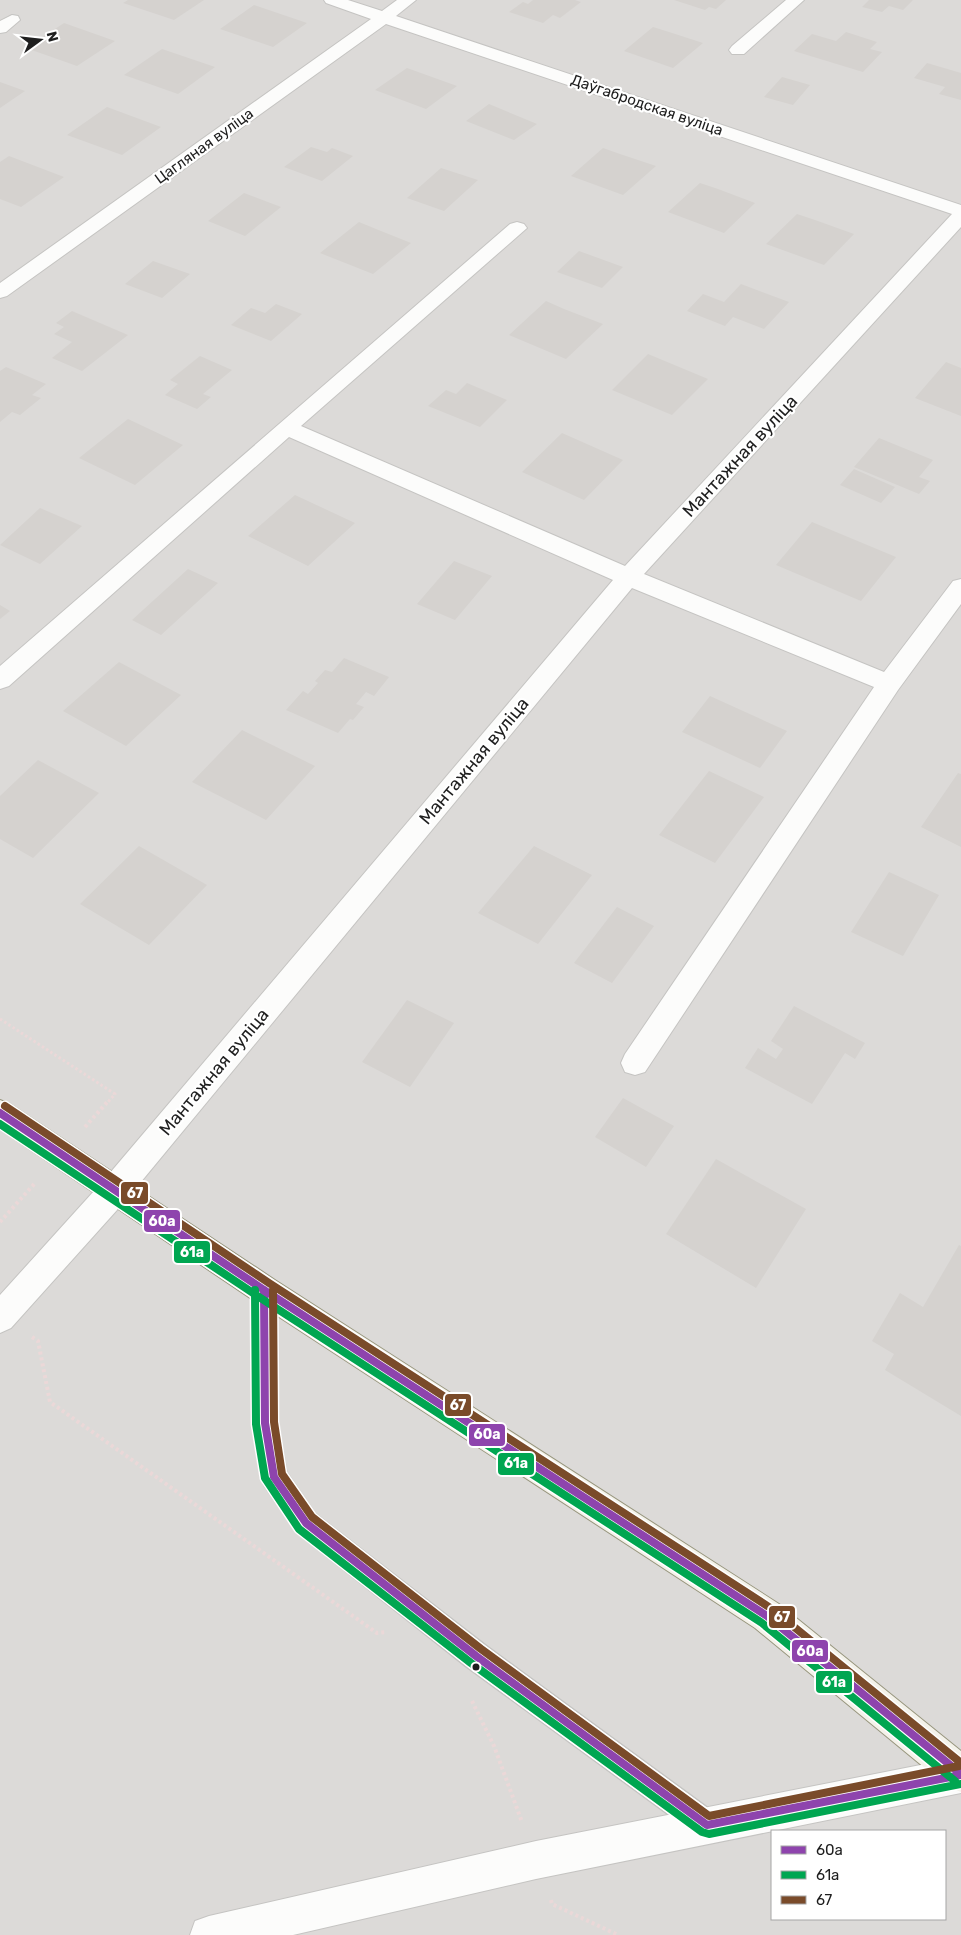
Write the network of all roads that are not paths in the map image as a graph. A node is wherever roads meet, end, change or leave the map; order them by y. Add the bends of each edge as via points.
1 (332, 0) edge
2 (408, 0) edge
3 (796, 0) edge
4 (384, 17) junction
5 (738, 50) dead end
6 (961, 211) edge
7 (961, 216) edge
8 (517, 228) dead end
9 (0, 292) edge
10 (286, 428) junction
11 (628, 577) junction
12 (961, 587) edge
13 (0, 680) edge
14 (889, 684) junction
15 (635, 1063) dead end
16 (0, 1113) edge
17 (115, 1190) junction
18 (264, 1290) junction
19 (0, 1318) edge
20 (961, 1774) edge
21 (707, 1825) junction
22 (209, 1935) edge

1 - 4 street, Даўгабродская вуліца
2 - 4 street, Цагляная вуліца
3 - 5 street
4 - 6 street, Даўгабродская вуліца
4 - 9 street, Цагляная вуліца
7 - 11 street, Мантажная вуліца
8 - 10 street
10 - 11 street
10 - 13 street
11 - 14 street
11 - 17 street, Мантажная вуліца
12 - 14 street
14 - 15 street
16 - 17 street
17 - 18 street
17 - 19 street, Мантажная вуліца
18 - 20 street via 767,1616
18 - 21 lane via 265,1423 274,1478 306,1523 476,1656
20 - 21 street
21 - 22 street via 536,1860

